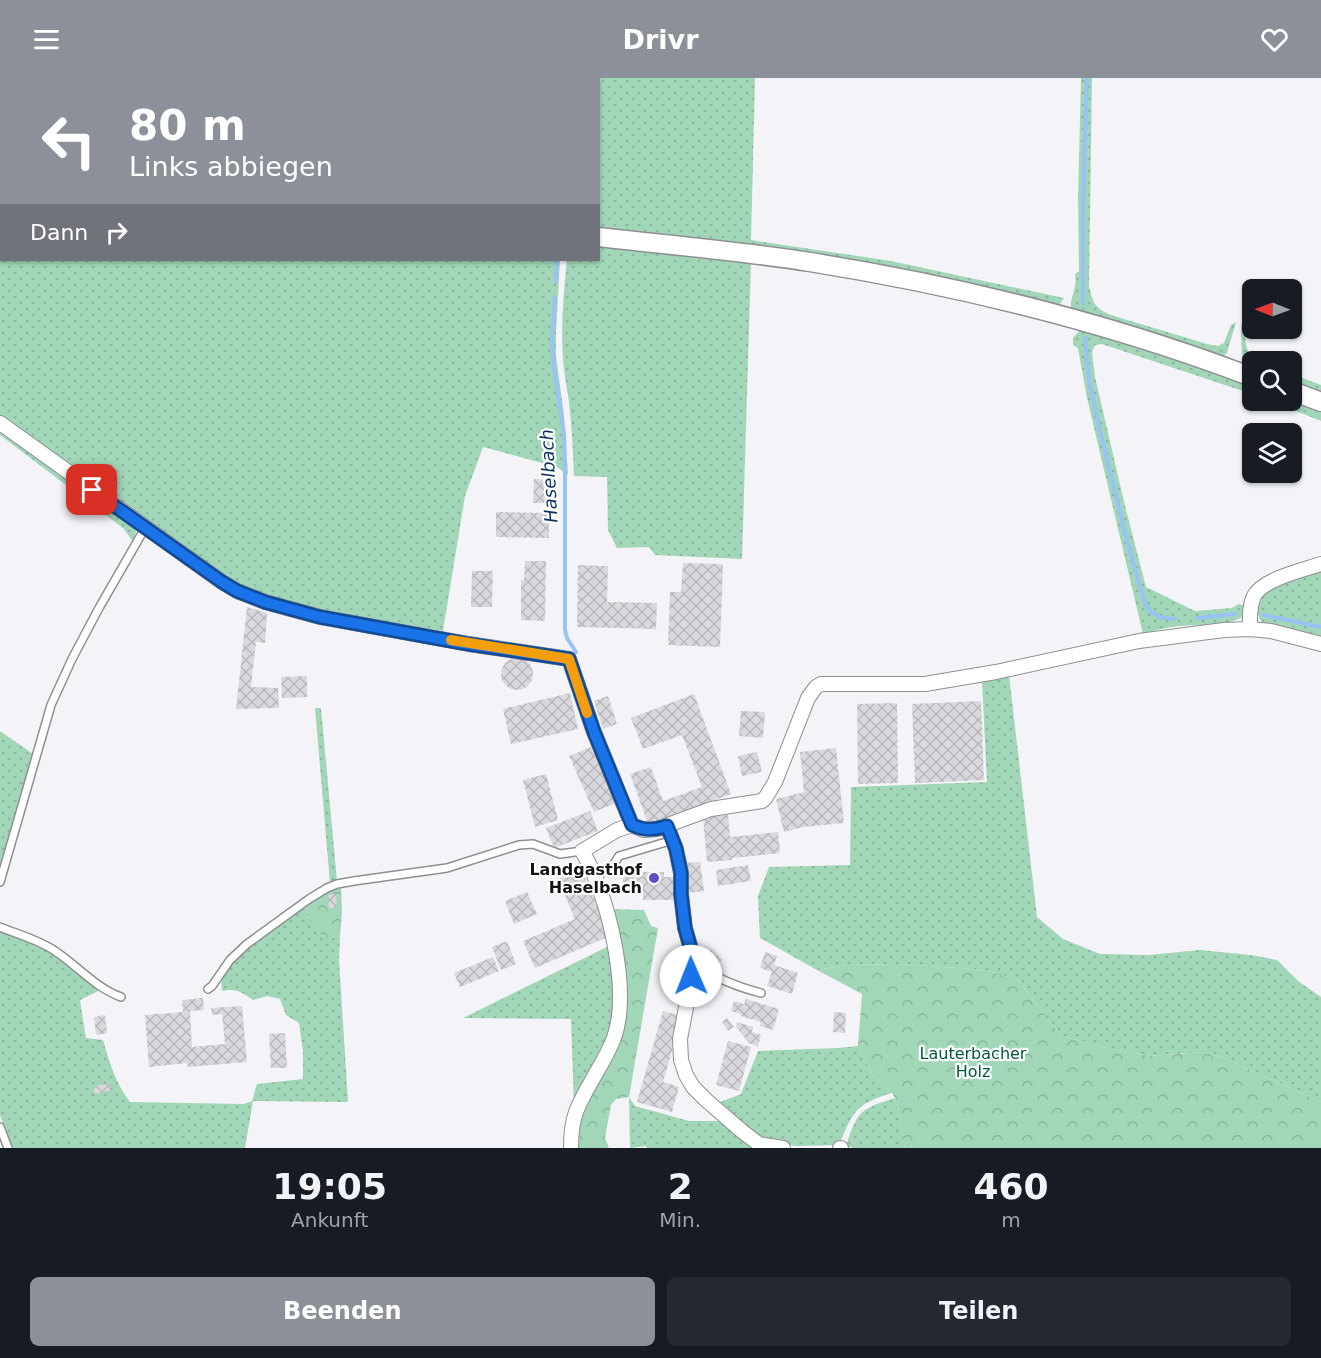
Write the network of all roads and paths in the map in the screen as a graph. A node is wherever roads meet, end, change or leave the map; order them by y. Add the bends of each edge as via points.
1 (600, 237) edge
2 (1242, 373) edge
3 (1302, 395) edge
4 (1321, 402) edge
5 (0, 423) edge
6 (145, 528) junction
7 (1321, 564) edge
8 (1250, 629) junction
9 (1321, 644) edge
10 (632, 825) junction
11 (667, 826) junction
12 (673, 840) junction
13 (582, 851) junction
14 (595, 876) junction
15 (0, 882) edge
16 (0, 927) edge
17 (691, 949) junction
18 (208, 989) dead end
19 (761, 993) dead end
20 (121, 997) dead end
21 (0, 1127) edge
22 (9, 1148) edge
23 (571, 1148) edge
24 (783, 1148) edge

1 - 2 street via 739,252 903,279 1135,336
3 - 4 street
5 - 6 street
6 - 10 street via 222,582 265,602 320,617 569,659
6 - 15 lane via 99,608 51,705
7 - 8 street via 1262,587 1251,605
8 - 9 street
8 - 11 street via 1139,641 925,684 821,684 808,698 775,782 762,801 711,809
10 - 11 street via 644,830
10 - 13 street
11 - 12 street
12 - 14 lane via 618,856 612,867
12 - 17 street
13 - 14 street
13 - 18 lane via 560,854 533,844 519,845 447,868 337,884 309,899 247,944
14 - 23 street via 614,938 618,1016 614,1036 576,1112
16 - 20 lane via 50,948 100,987
17 - 19 lane via 697,963 706,970
17 - 24 street via 691,976 680,1039 686,1075 693,1087 742,1132 759,1144
21 - 22 lane

